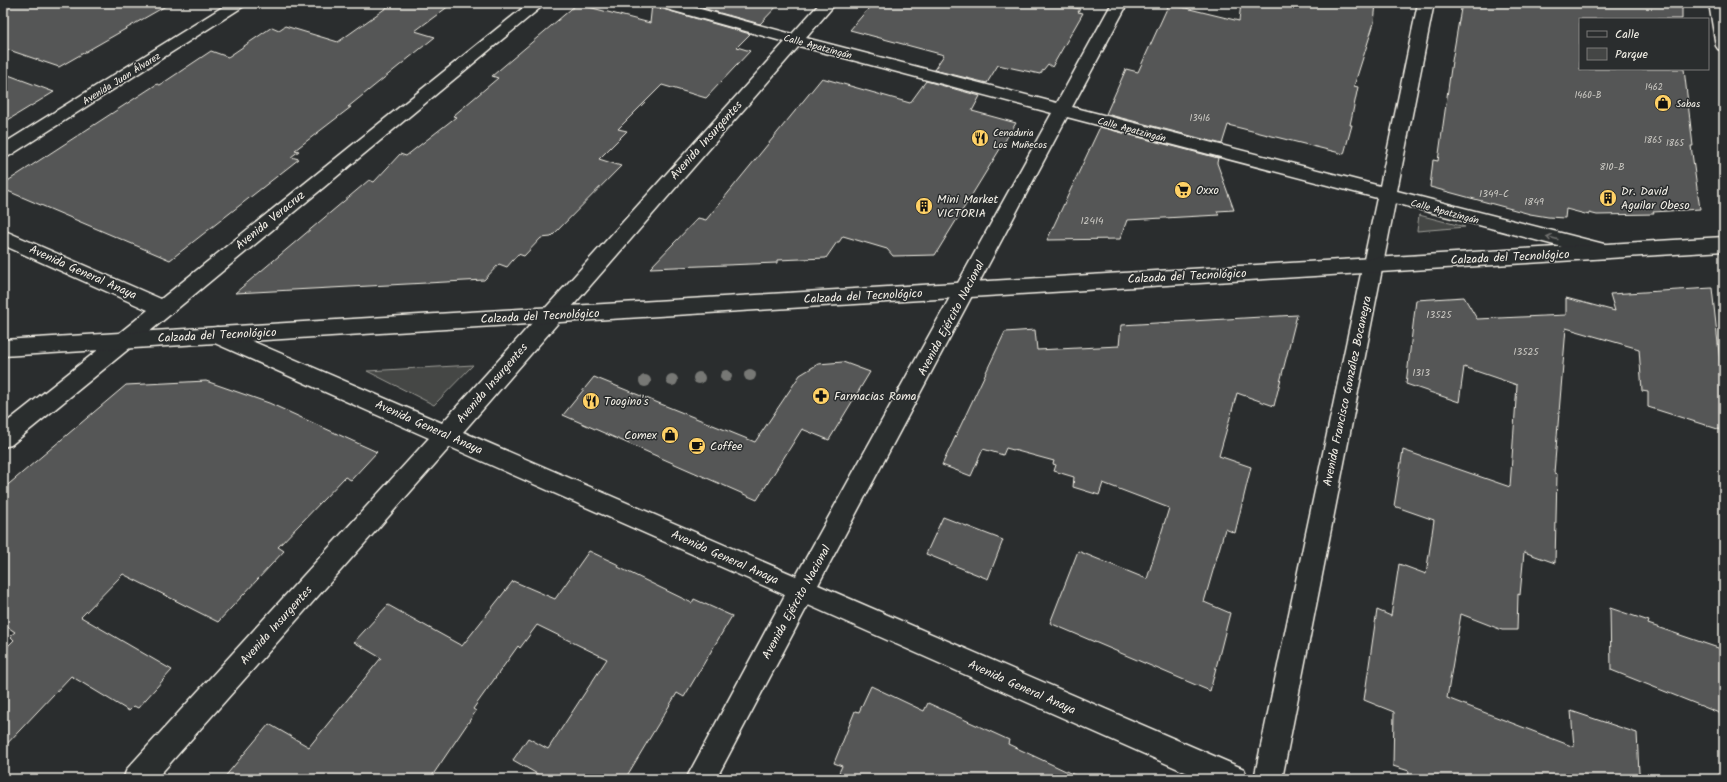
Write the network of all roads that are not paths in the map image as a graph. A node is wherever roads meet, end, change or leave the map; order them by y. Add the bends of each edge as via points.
1 (239, 3) edge
2 (538, 3) edge
3 (661, 3) edge
4 (828, 3) edge
5 (1120, 3) edge
6 (1426, 3) edge
7 (1717, 3) edge
8 (795, 40) junction
9 (1724, 46) edge
10 (1062, 110) junction
11 (3, 152) edge
12 (1388, 196) junction
13 (3, 237) edge
14 (1724, 244) edge
15 (1604, 251) junction
16 (1372, 265) junction
17 (966, 290) junction
18 (162, 308) junction
19 (551, 315) junction
20 (217, 335) junction
21 (124, 341) junction
22 (3, 348) edge
23 (446, 435) junction
24 (3, 438) edge
25 (803, 591) junction
26 (137, 779) edge
27 (700, 779) edge
28 (1234, 779) edge
29 (1268, 779) edge

1 - 11 street, Avenida Juan Álvarez
2 - 18 street, Avenida Veracruz
3 - 8 street, Calle Apatzingán
4 - 8 street, Avenida Insurgentes
5 - 10 street, Avenida Ejército Nacional
6 - 12 street, Avenida Francisco González Bocanegra
7 - 9 street
8 - 10 street, Calle Apatzingán
8 - 19 street, Avenida Insurgentes
10 - 12 street, Calle Apatzingán
10 - 17 street, Avenida Ejército Nacional
15 -> 12 street, Calle Apatzingán
12 - 16 street, Avenida Francisco González Bocanegra
13 - 18 street, Avenida General Anaya
14 - 15 street, Calzada del Tecnológico
15 - 16 street, Calzada del Tecnológico
16 - 17 street, Calzada del Tecnológico
16 - 29 street, Avenida Francisco González Bocanegra
17 - 19 street, Calzada del Tecnológico
17 - 25 street, Avenida Ejército Nacional
18 - 21 street, Avenida Veracruz
19 - 20 street, Calzada del Tecnológico
19 - 23 street, Avenida Insurgentes
20 - 21 street, Calzada del Tecnológico
20 - 23 street, Avenida General Anaya
21 - 22 street, Calzada del Tecnológico
21 - 24 street, Avenida Veracruz
23 - 25 street, Avenida General Anaya
23 - 26 street, Avenida Insurgentes
25 - 27 street, Avenida Ejército Nacional
25 - 28 street, Avenida General Anaya

